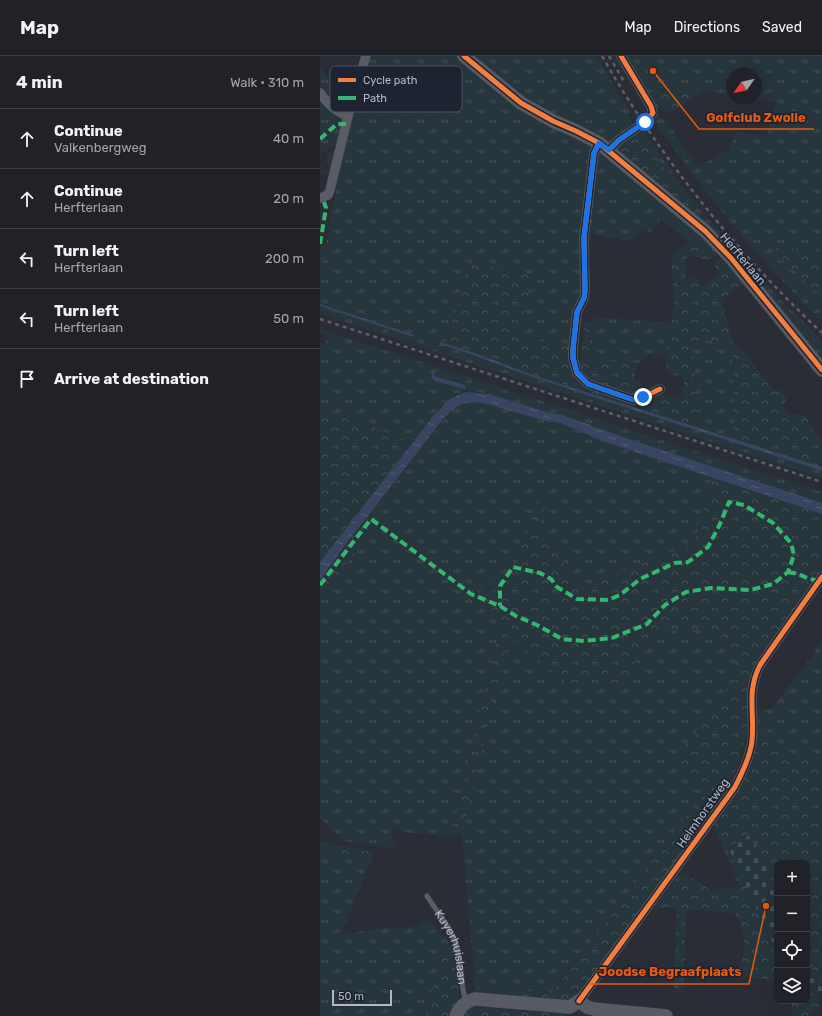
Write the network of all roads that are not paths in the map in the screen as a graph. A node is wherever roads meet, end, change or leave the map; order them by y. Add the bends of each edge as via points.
1 (366, 56) edge
2 (464, 56) edge
3 (621, 56) edge
4 (363, 66) edge
5 (320, 93) edge
6 (330, 104) edge
7 (339, 112) edge
8 (349, 112) edge
9 (348, 116) junction
10 (604, 147) junction
11 (320, 198) edge
12 (822, 370) edge
13 (660, 389) dead end
14 (822, 577) edge
15 (427, 896) dead end
16 (579, 1001) junction
17 (466, 1002) junction
18 (456, 1016) edge
19 (666, 1016) edge

1 - 4 street
2 - 10 street, Herfterlaan via 521,103
3 - 10 street via 653,113 644,123
5 - 6 street
7 - 9 street
8 - 9 street
9 - 11 street via 328,195
10 - 12 street, Herfterlaan via 720,246
10 - 13 street via 594,153 584,237 585,291 577,312 574,364 577,372 588,384 634,400
14 - 16 street, Helmhorstweg via 755,675 752,686 752,743 748,759 735,787
15 - 17 lane, Kuyerhuislaan via 455,940
16 - 17 street, Kuyerhuislaan via 570,1007 481,999
16 - 19 street via 594,1009
17 - 18 street, Kuyerhuislaan

